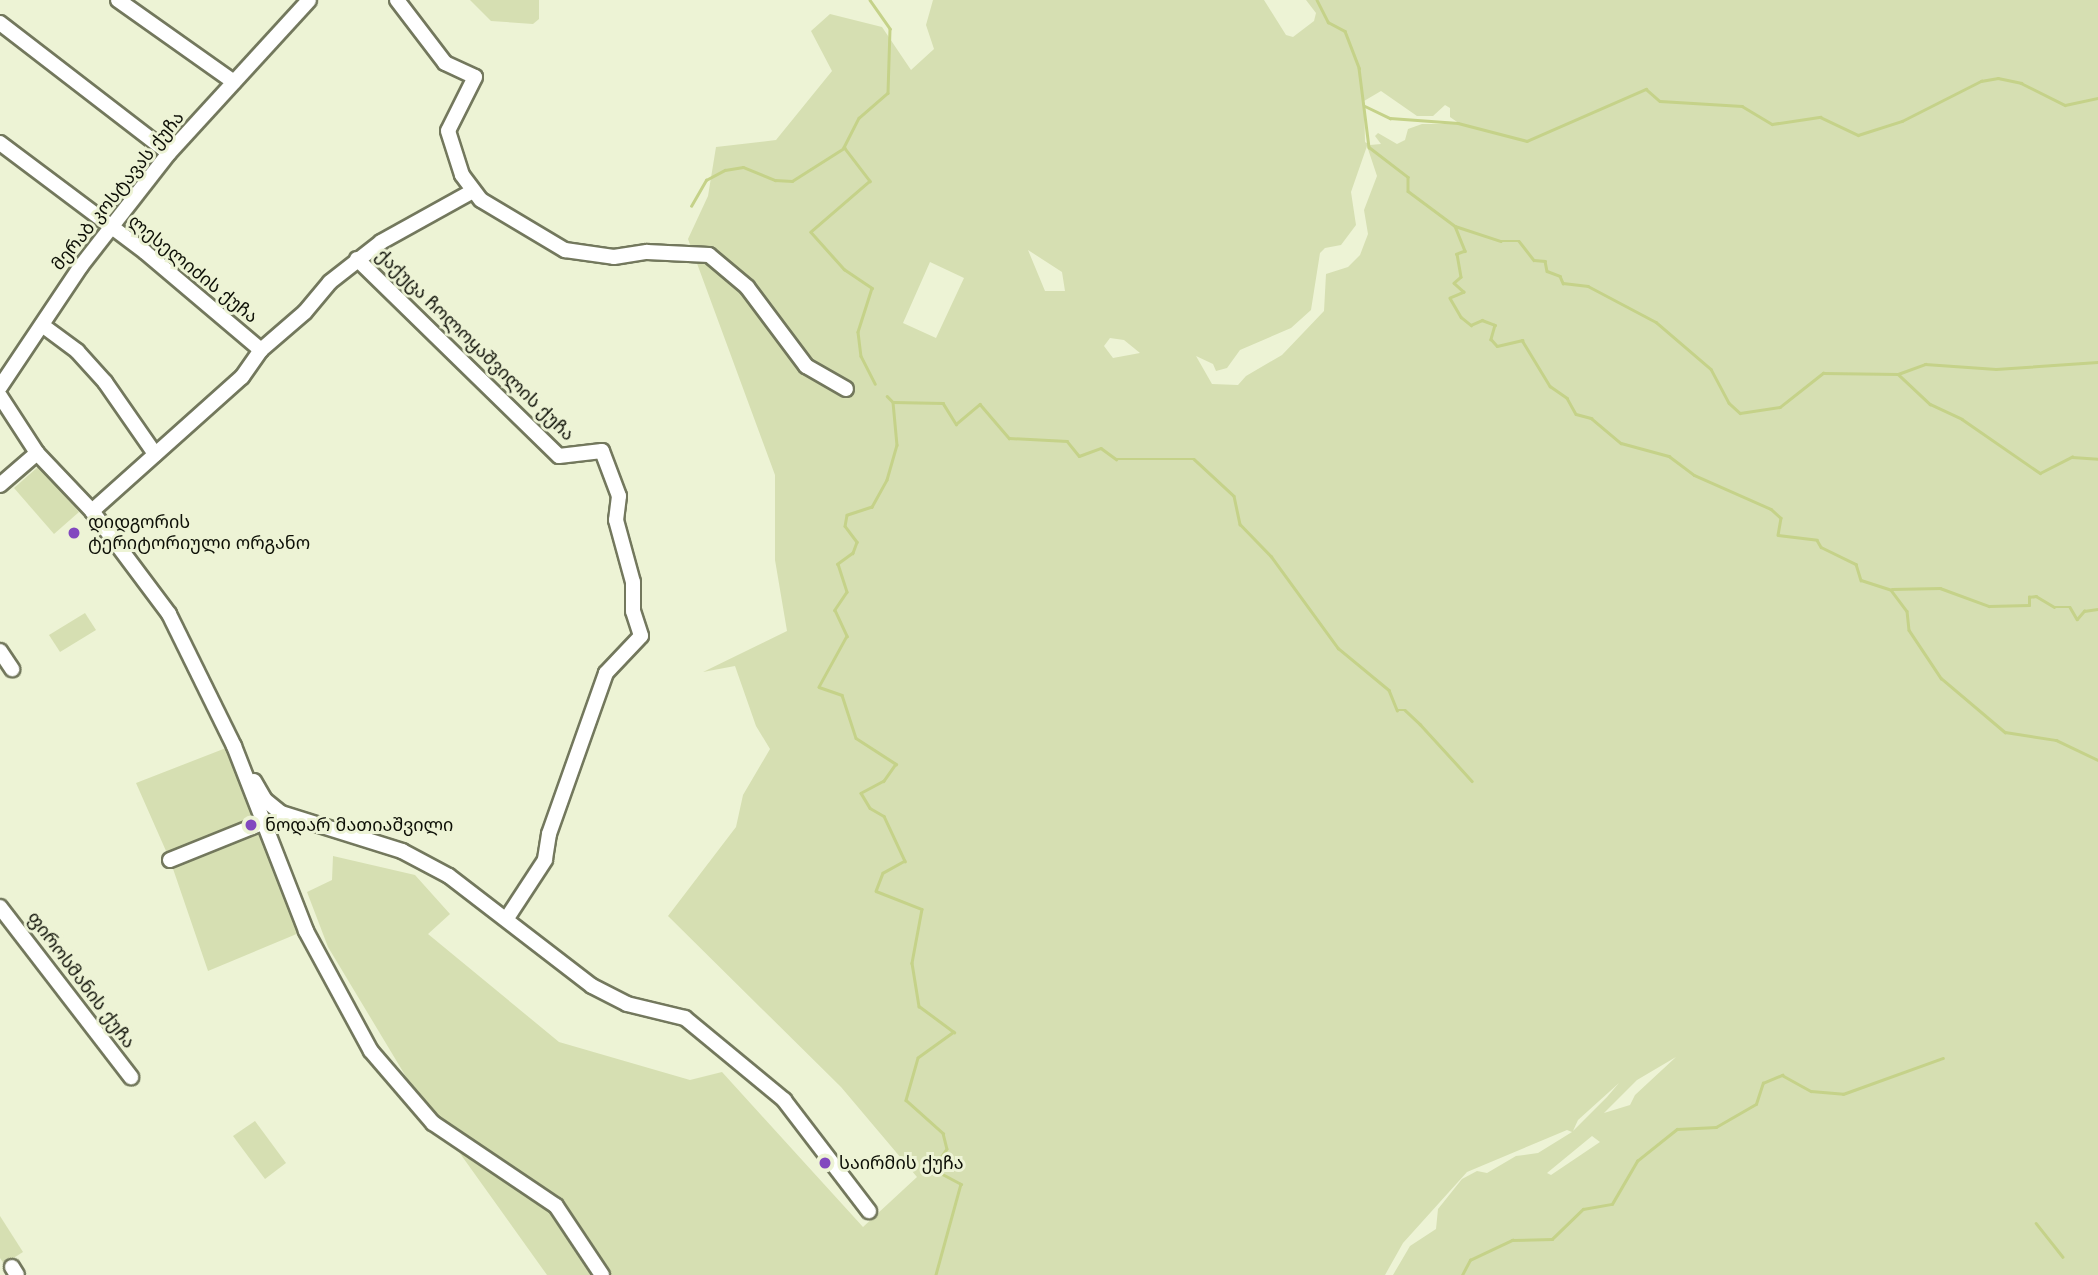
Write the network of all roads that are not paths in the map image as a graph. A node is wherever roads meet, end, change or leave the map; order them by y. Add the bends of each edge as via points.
1 (118, 0) edge
2 (309, 0) edge
3 (397, 0) edge
4 (2, 28) edge
5 (234, 82) junction
6 (0, 143) edge
7 (169, 153) junction
8 (473, 191) junction
9 (112, 228) junction
10 (358, 259) junction
11 (41, 325) junction
12 (261, 350) junction
13 (0, 387) edge
14 (846, 390) dead end
15 (0, 396) edge
16 (37, 453) junction
17 (155, 454) junction
18 (0, 485) edge
19 (92, 511) junction
20 (0, 651) edge
21 (12, 669) dead end
22 (234, 746) junction
23 (262, 823) junction
24 (170, 860) dead end
25 (0, 907) edge
26 (507, 918) junction
27 (131, 1077) dead end
28 (869, 1210) dead end
29 (602, 1275) edge

1 - 5 street
2 - 5 street, მერაბ კოსტავას ქუჩა
3 - 8 street via 445,63 475,77 448,131 453,154
4 - 7 street
5 - 7 street, მერაბ კოსტავას ქუჩა
6 - 9 street, ლესელიძის ქუჩა
7 - 9 street, მერაბ კოსტავას ქუჩა
8 - 10 street
8 - 14 street via 491,208 565,250 614,257 647,252 709,255 747,287 806,366
9 - 11 street, მერაბ კოსტავას ქუჩა
9 - 12 street, ლესელიძის ქუჩა
10 - 12 street
10 - 26 street, ქაქუცა ჩოლოყაშვილის ქუჩა via 559,456 602,451 619,496 616,520 641,636 606,673 544,860
11 - 13 street, მერაბ კოსტავას ქუჩა
11 - 17 street via 77,351 105,382
12 - 17 street via 242,377
15 - 16 street
16 - 18 street
16 - 19 street
17 - 19 street
19 - 22 street via 169,614
20 - 21 street
22 - 23 street
22 - 26 street via 274,809 402,851 449,876
23 - 24 street
23 - 29 street via 306,931 383,1067 433,1123 556,1206
25 - 27 street, ფიროსმანის ქუჩა
26 - 28 street via 592,986 627,1004 685,1018 708,1034 784,1100

